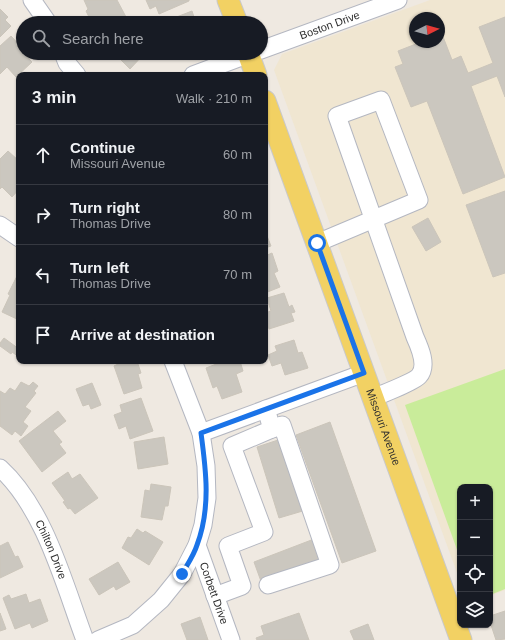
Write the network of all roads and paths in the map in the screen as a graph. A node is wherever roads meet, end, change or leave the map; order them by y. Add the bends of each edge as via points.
1 (32, 0) edge
2 (228, 0) edge
3 (398, 0) edge
4 (43, 16) edge
5 (234, 16) edge
6 (268, 46) edge
7 (66, 60) edge
8 (231, 60) edge
9 (253, 60) edge
10 (74, 72) edge
11 (201, 72) edge
12 (255, 72) edge
13 (268, 109) edge
14 (374, 220) junction
15 (0, 225) edge
16 (16, 236) edge
17 (317, 243) junction
18 (174, 364) edge
19 (364, 373) junction
20 (373, 398) junction
21 (266, 409) junction
22 (272, 430) junction
23 (201, 433) junction
24 (0, 468) edge
25 (197, 545) junction
26 (268, 586) dead end
27 (215, 596) junction
28 (84, 640) edge
29 (98, 640) edge
30 (231, 640) edge
31 (461, 640) edge

1 - 4 street
2 - 5 main road
3 - 6 street, Boston Drive
7 - 10 street
8 - 11 street, Boston Drive
9 - 12 main road
13 - 17 main road, Missouri Avenue
14 - 14 street via 419,200 381,100 337,116
14 - 17 street
14 - 20 street via 421,351 423,366 419,376
15 - 16 street
17 - 19 main road, Missouri Avenue
18 - 23 street
19 - 20 main road, Missouri Avenue
19 - 21 street
20 - 31 main road, Missouri Avenue
21 - 22 street
21 - 23 street
22 - 26 street via 282,425 330,565
22 - 27 street via 232,446 264,532 228,546 242,586
23 - 25 street via 207,498
24 - 28 street, Chilton Drive via 28,502 47,536
25 - 27 street, Corbett Drive
25 - 29 street via 182,574 161,600 133,625
27 - 30 street, Corbett Drive

